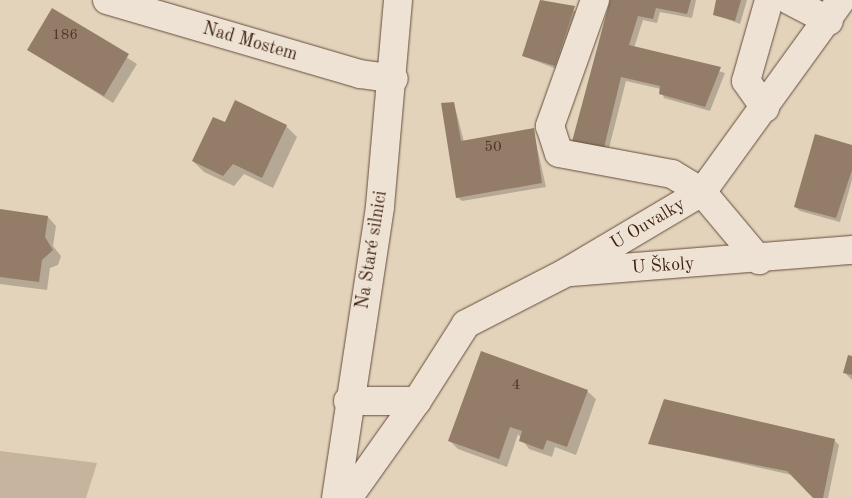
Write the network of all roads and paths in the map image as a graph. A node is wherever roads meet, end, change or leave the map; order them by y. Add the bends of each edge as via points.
1 (108, 0) edge
2 (398, 0) edge
3 (595, 0) edge
4 (769, 0) edge
5 (789, 0) edge
6 (835, 11) edge
7 (394, 79) junction
8 (765, 108) junction
9 (702, 192) junction
10 (852, 250) edge
11 (760, 260) junction
12 (567, 272) junction
13 (348, 401) junction
14 (417, 401) junction
15 (336, 498) edge
16 (348, 498) edge

1 - 7 street, Nad Mostem via 360,74
2 - 7 street, Na Staré silnici
3 - 9 street via 550,126 559,154 642,166 672,174
4 - 8 street via 746,81
5 - 6 street
6 - 8 street, U Ouvalky
7 - 13 street, Na Staré silnici via 380,206
8 - 9 street, U Ouvalky
9 - 11 street
9 - 12 street, U Ouvalky
10 - 11 street, U Školy
11 - 12 street, U Školy
12 - 14 street, U Ouvalky via 466,324
13 - 14 street
13 - 15 street, Na Staré silnici
14 - 16 street, U Ouvalky

